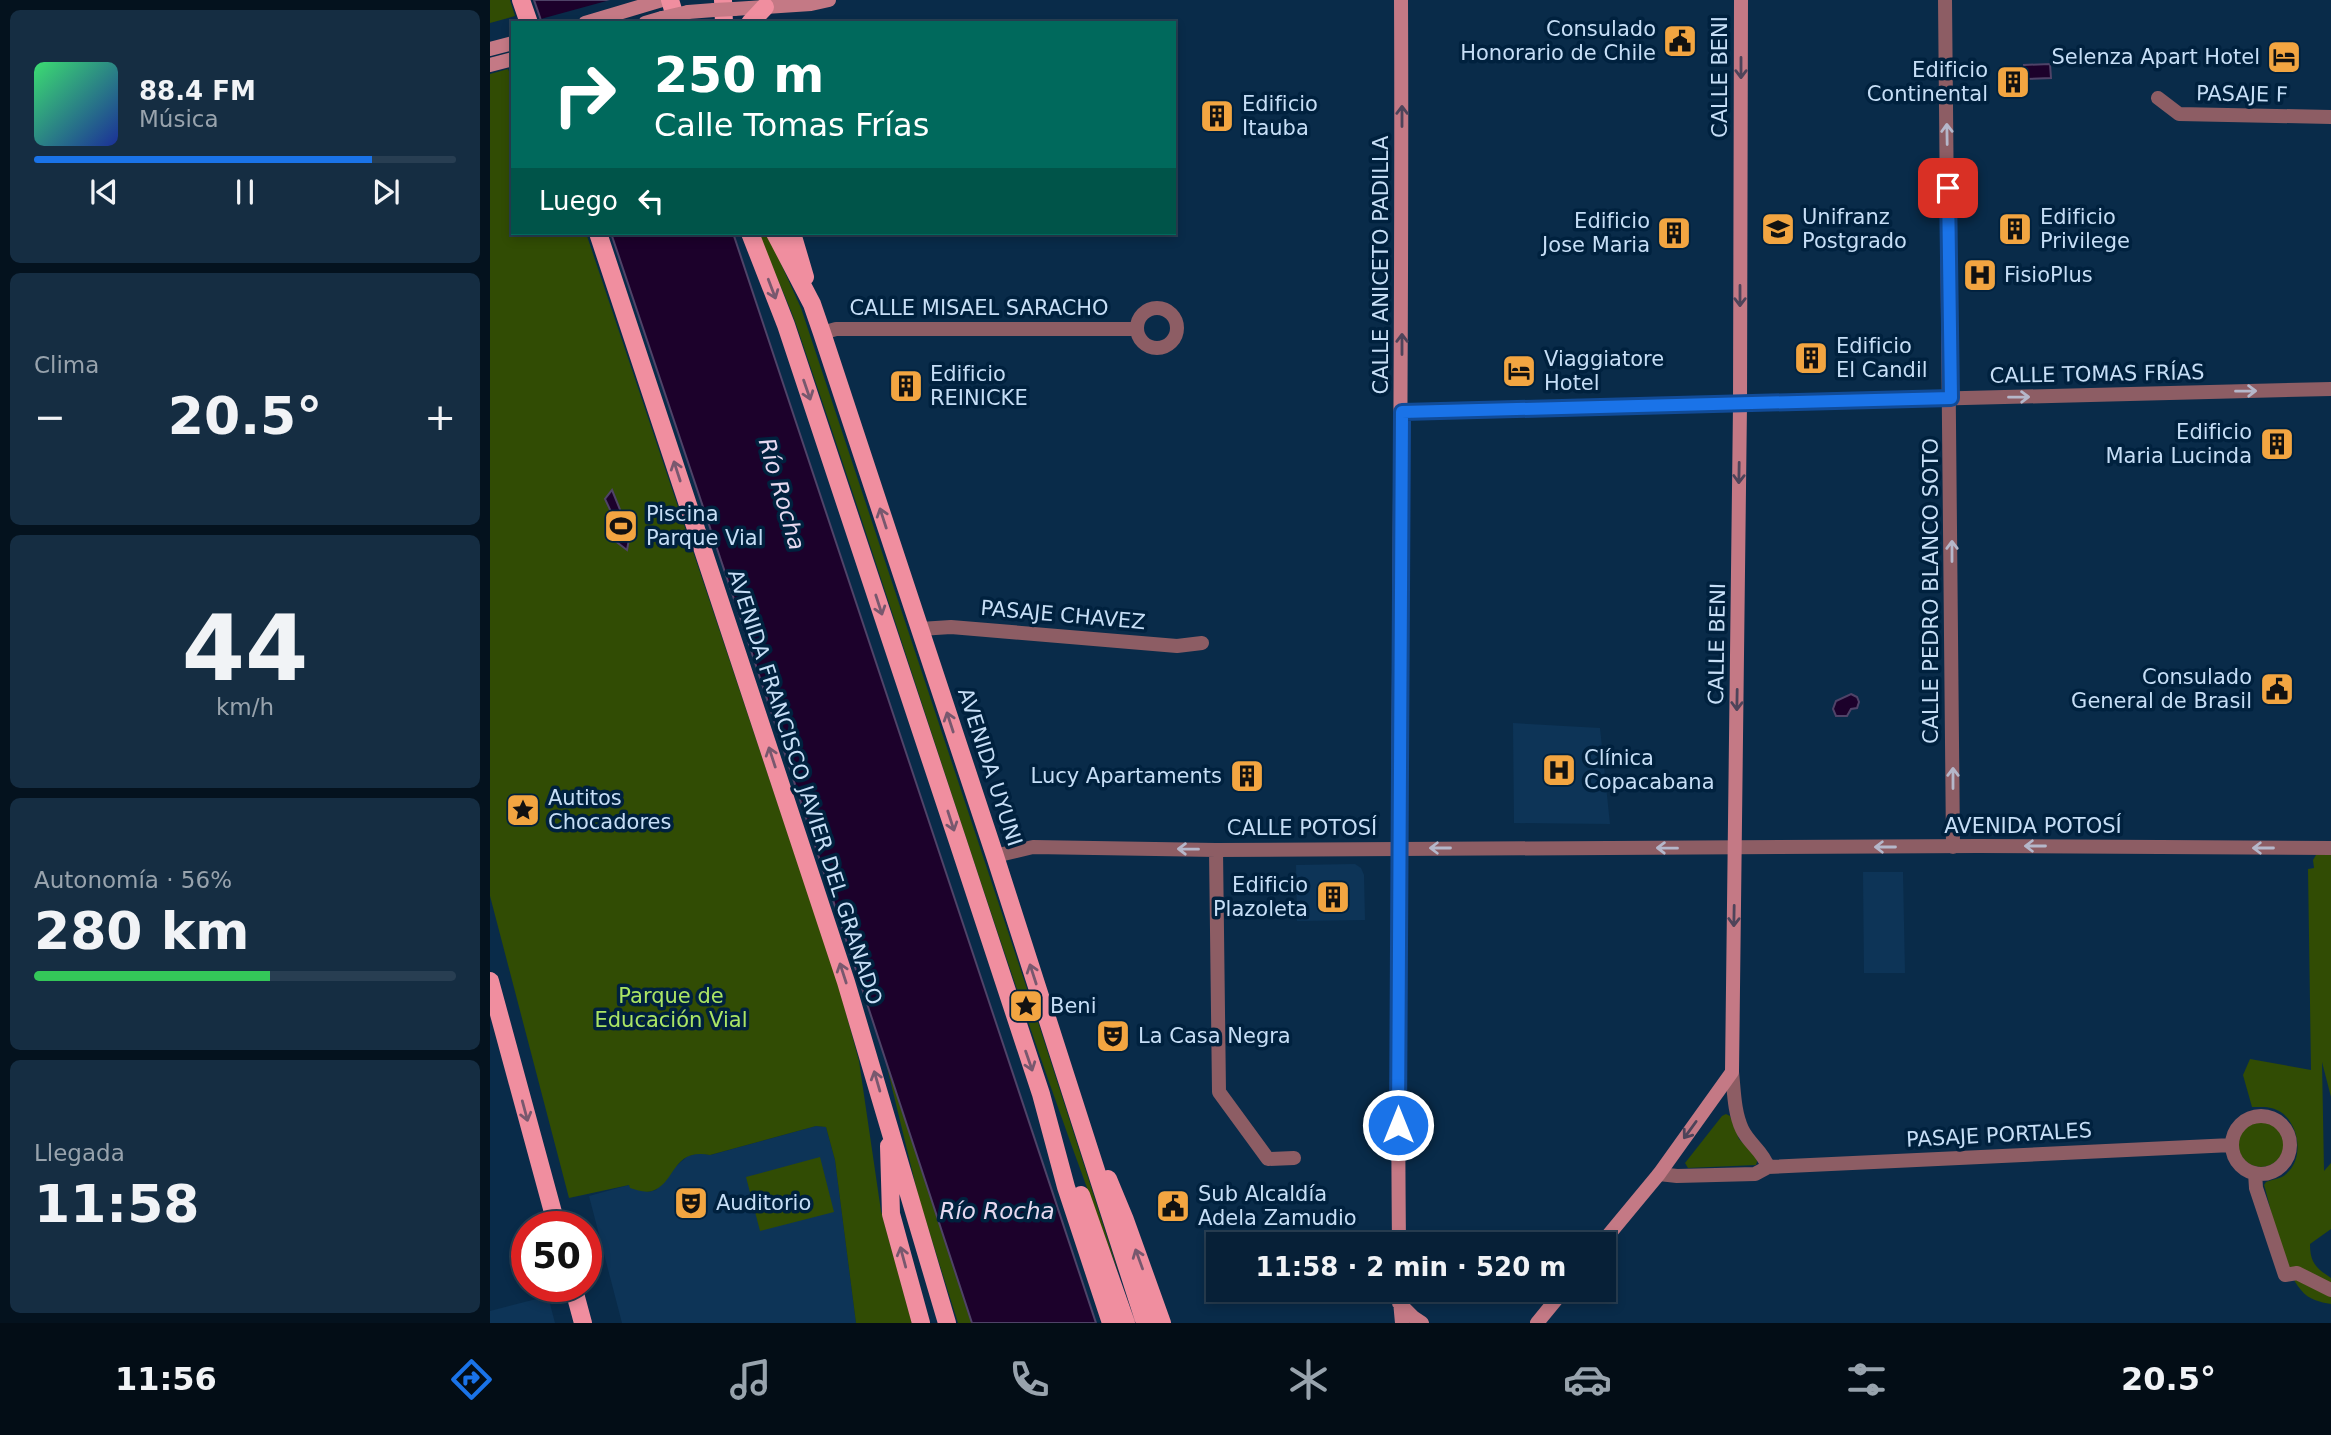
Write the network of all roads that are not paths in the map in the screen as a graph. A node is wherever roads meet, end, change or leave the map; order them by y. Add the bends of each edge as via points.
1 (521, 0) edge
2 (829, 0) edge
3 (1401, 0) edge
4 (1741, 0) edge
5 (1945, 0) edge
6 (663, 1) edge
7 (765, 7) junction
8 (724, 10) edge
9 (676, 18) edge
10 (528, 21) edge
11 (592, 21) edge
12 (657, 21) edge
13 (752, 21) edge
14 (511, 44) edge
15 (490, 49) edge
16 (511, 60) edge
17 (490, 65) edge
18 (2158, 98) dead end
19 (2331, 117) edge
20 (599, 235) edge
21 (751, 235) edge
22 (776, 235) edge
23 (793, 235) edge
24 (812, 304) junction
25 (1136, 329) dead end
26 (822, 333) junction
27 (2331, 389) edge
28 (1951, 398) junction
29 (1740, 404) junction
30 (1402, 412) junction
31 (920, 629) junction
32 (1202, 643) dead end
33 (1953, 847) junction
34 (1398, 848) junction
35 (1735, 848) junction
36 (2331, 848) edge
37 (1216, 850) junction
38 (995, 856) junction
39 (491, 990) edge
40 (1732, 1072) junction
41 (1069, 1086) junction
42 (1041, 1094) junction
43 (889, 1125) junction
44 (2232, 1145) junction
45 (1294, 1158) dead end
46 (1768, 1167) junction
47 (2255, 1173) junction
48 (1659, 1174) junction
49 (552, 1211) edge
50 (1399, 1232) edge
51 (1611, 1232) edge
52 (2331, 1290) edge
53 (577, 1302) edge
54 (1400, 1302) edge
55 (1404, 1302) edge
56 (1554, 1302) edge
57 (583, 1323) edge
58 (921, 1323) edge
59 (947, 1323) edge
60 (1111, 1323) edge
61 (1126, 1323) edge
62 (1145, 1323) edge
63 (1162, 1323) edge
64 (1402, 1323) edge
65 (1422, 1323) edge
66 (1537, 1323) edge

1 - 10 main road
2 - 7 main road
30 -> 3 main road, CALLE ANICETO PADILLA
4 -> 29 main road, CALLE BENI
28 -> 5 street, CALLE PEDRO BLANCO SOTO
6 - 9 main road
6 - 11 main road
7 - 8 main road
7 - 13 main road
8 - 9 main road
9 - 12 main road
14 - 15 main road
16 - 17 main road
18 - 19 street, PASAJE F via 2179,114
43 -> 20 main road, AVENIDA FRANCISCO JAVIER DEL GRANADO
21 -> 42 main road via 794,351
22 - 24 main road, AVENIDA UYUNI
23 - 24 main road
24 - 26 main road, AVENIDA UYUNI
25 - 26 street, CALLE MISAEL SARACHO via 836,329
31 -> 26 main road, AVENIDA UYUNI
28 -> 27 street, CALLE TOMAS FRÍAS
28 - 29 street, CALLE TOMAS FRÍAS
33 -> 28 street, CALLE PEDRO BLANCO SOTO
29 - 30 street, CALLE TOMAS FRÍAS
29 -> 35 main road, CALLE BENI
30 - 34 main road, CALLE ANICETO PADILLA
31 - 32 street, PASAJE CHAVEZ via 951,627 1177,646
38 -> 31 main road, AVENIDA UYUNI
33 -> 35 street, AVENIDA POTOSÍ
36 -> 33 street, AVENIDA POTOSÍ
35 -> 34 street, CALLE POTOSÍ
34 - 37 street, CALLE POTOSÍ
34 - 50 main road, CALLE ANICETO PADILLA
35 -> 40 main road, CALLE BENI
37 -> 38 street, CALLE POTOSÍ via 1033,847
37 - 45 street via 1220,1092 1268,1159
41 -> 38 main road, AVENIDA UYUNI
39 -> 49 main road
40 - 46 street via 1742,1130
40 -> 48 main road
41 - 62 main road, AVENIDA UYUNI
63 -> 41 main road
42 - 60 main road
42 - 61 main road
58 -> 43 main road via 891,1214
43 - 59 main road
44 - 46 street, PASAJE PORTALES
44 - 47 street via 2240,1164
44 - 47 street via 2237,1129 2250,1118 2269,1117 2284,1127 2290,1143 2286,1161 2272,1172
46 - 48 street, PASAJE PORTALES via 1755,1174
47 - 52 street via 2285,1275 2297,1273
48 - 51 main road
53 - 57 main road
54 - 64 main road
55 - 65 main road
56 - 66 main road

